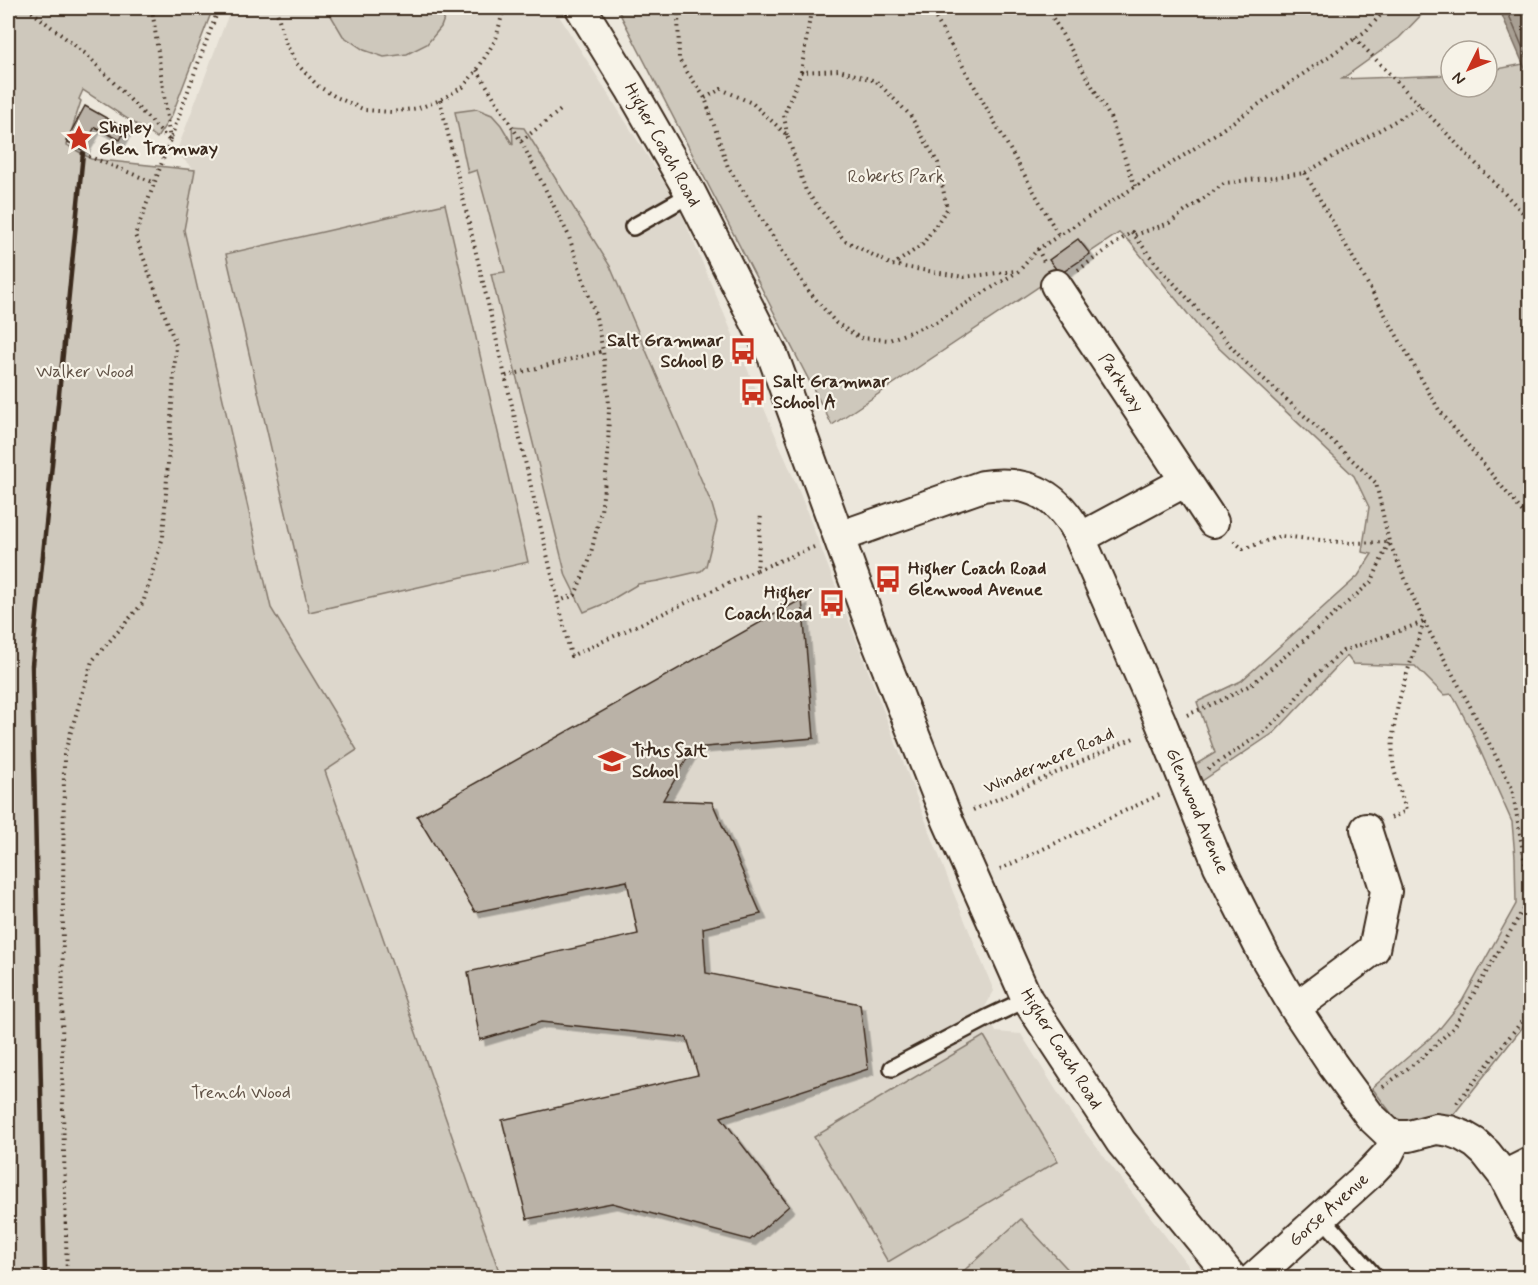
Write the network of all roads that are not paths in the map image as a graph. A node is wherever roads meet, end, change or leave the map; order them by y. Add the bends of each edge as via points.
1 (581, 8) edge
2 (691, 194) junction
3 (633, 227) dead end
4 (1056, 285) road end
5 (1186, 481) junction
6 (1213, 522) road end
7 (839, 537) junction
8 (1080, 538) junction
9 (1366, 829) road end
10 (1027, 999) junction
11 (1295, 1008) junction
12 (892, 1068) dead end
13 (1397, 1136) junction
14 (1530, 1164) edge
15 (1504, 1176) junction
16 (1321, 1216) junction
17 (1530, 1227) edge
18 (1232, 1278) edge
19 (1254, 1278) edge
20 (1376, 1278) edge

1 - 2 street, Higher Coach Road
2 - 3 lane
2 - 7 street, Higher Coach Road via 773,356
4 - 5 street, Parkway
5 - 6 street, Parkway
5 - 8 street
7 - 8 street, Glenwood Avenue via 999,483 1030,488 1047,496 1072,522
7 - 10 street, Higher Coach Road via 948,821
8 - 11 street, Glenwood Avenue via 1219,866
9 - 11 street via 1386,891 1374,949
10 - 12 lane
10 - 18 street, Higher Coach Road via 1120,1142
11 - 13 street, Glenwood Avenue via 1361,1104 1379,1126
13 - 15 street via 1436,1129 1450,1131 1475,1143
13 - 16 street, Gorse Avenue via 1388,1154
14 - 15 street
15 - 17 street
16 - 19 street, Gorse Avenue
16 - 20 lane

